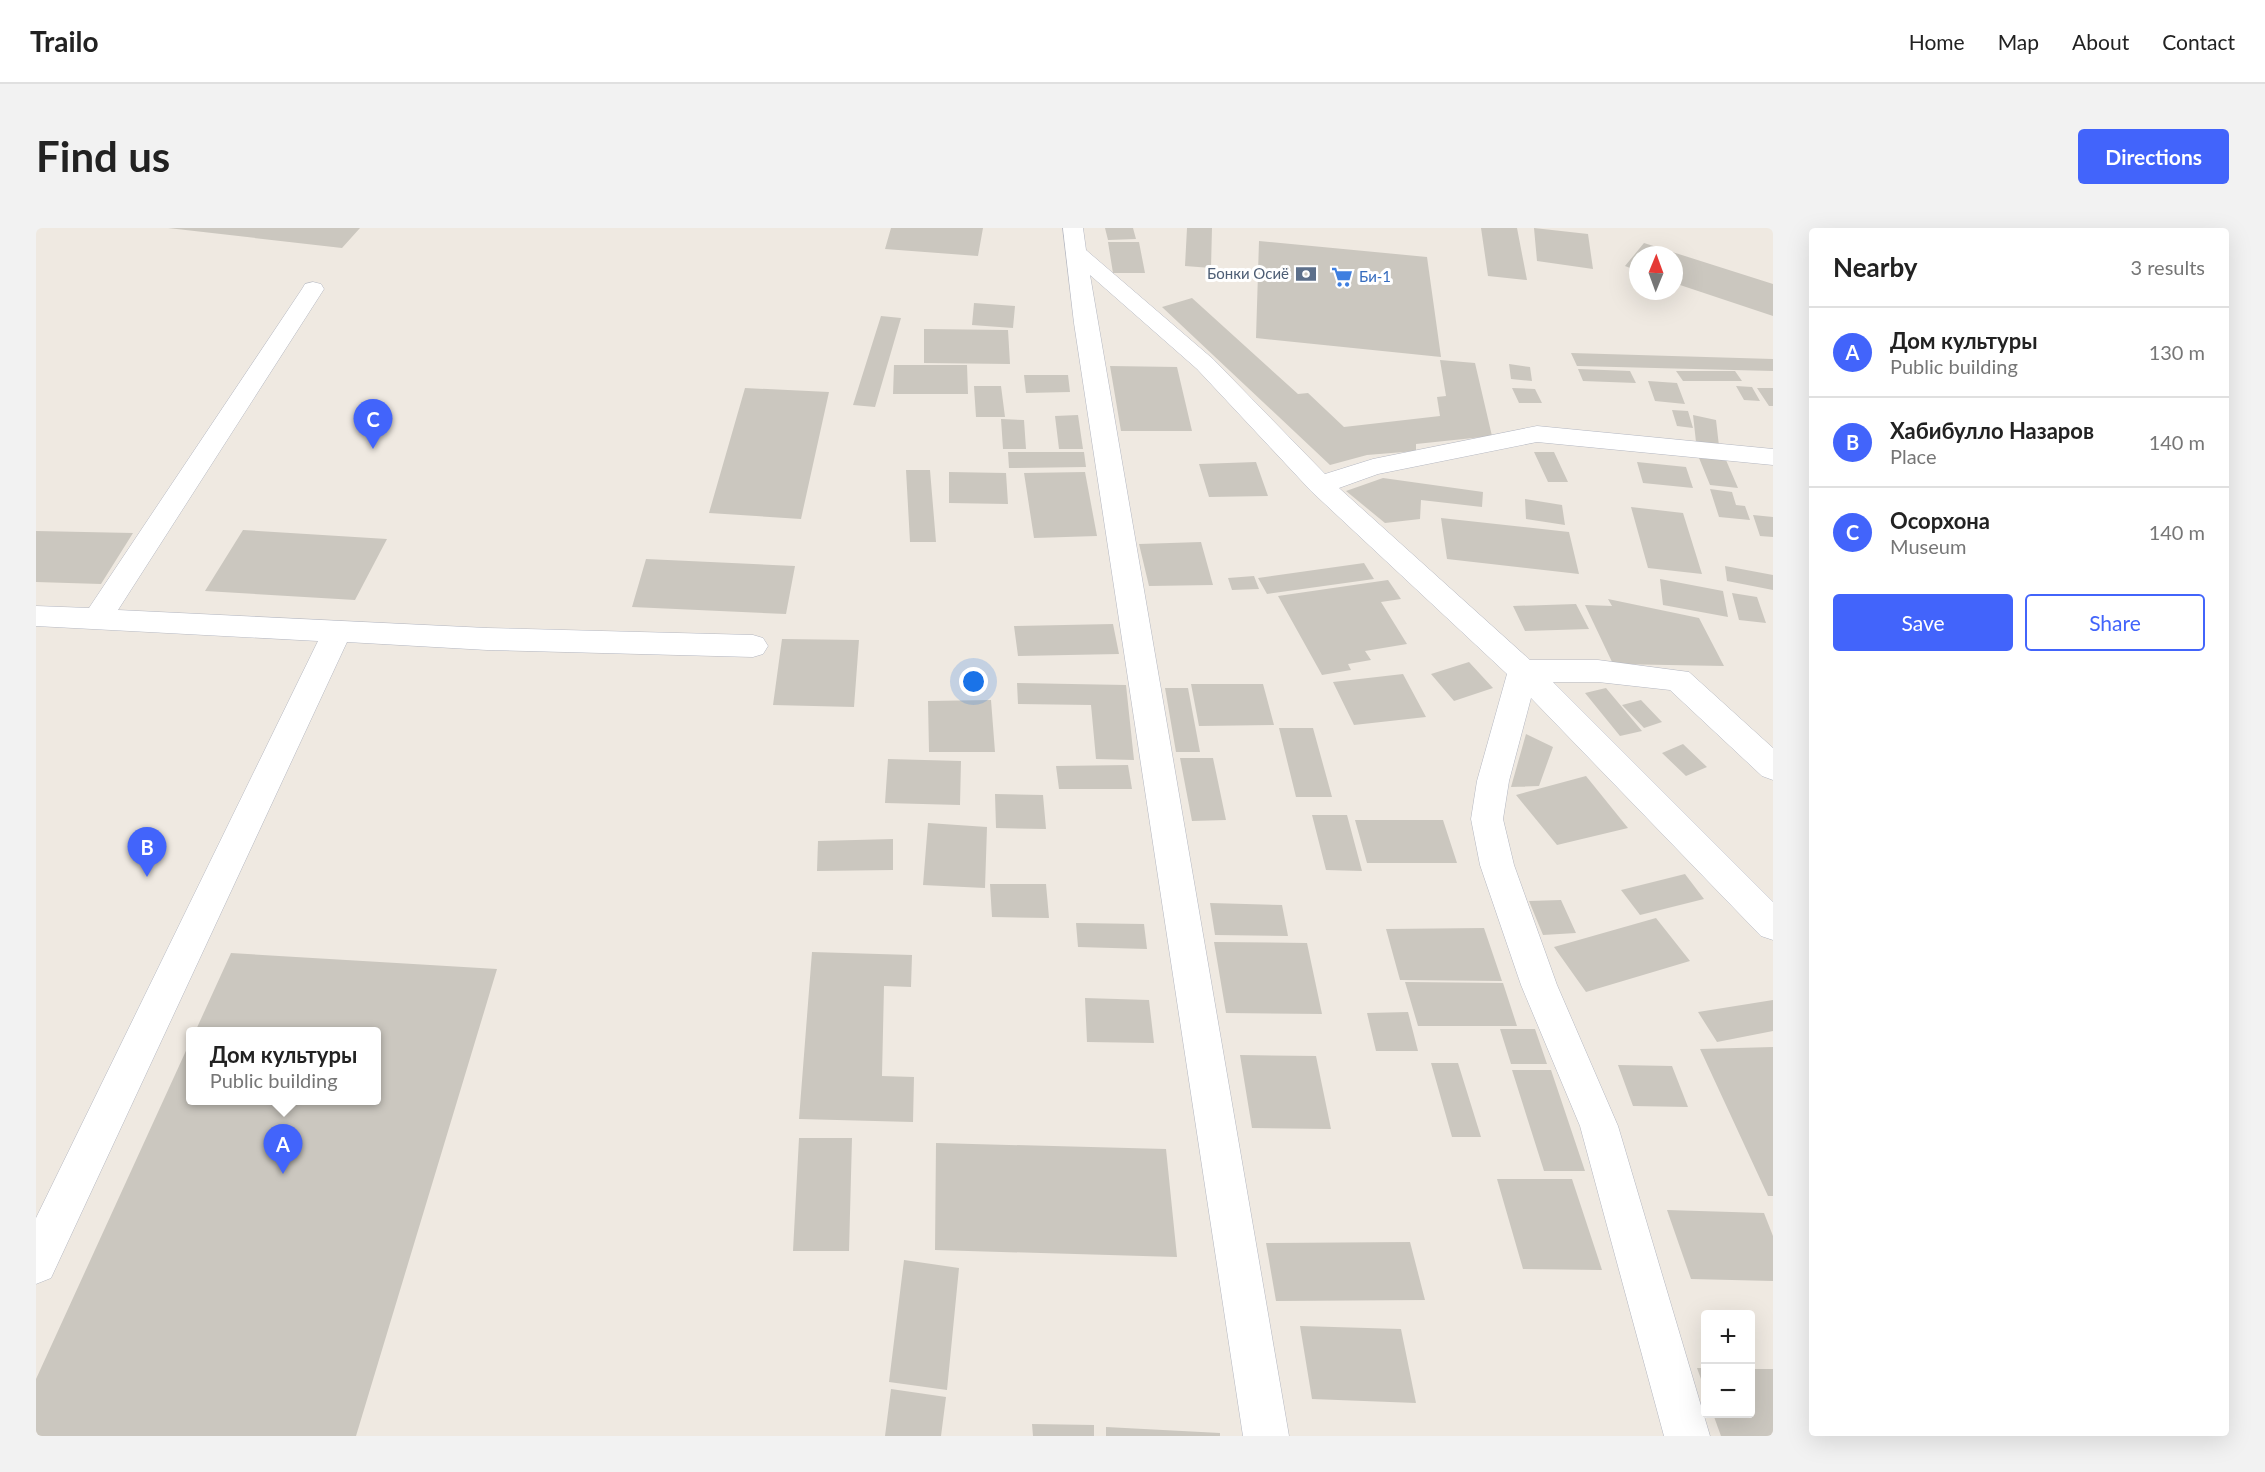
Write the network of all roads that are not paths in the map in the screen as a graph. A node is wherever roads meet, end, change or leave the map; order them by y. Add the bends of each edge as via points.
1 (1075, 240) edge
2 (313, 289) dead end
3 (1773, 457) edge
4 (1320, 485) junction
5 (36, 616) edge
6 (97, 619) junction
7 (337, 632) junction
8 (753, 646) dead end
9 (1523, 671) junction
10 (1773, 767) edge
11 (1773, 925) edge
12 (36, 1263) edge
13 (1266, 1436) edge
14 (1687, 1436) edge

1 - 4 street via 1205,364
1 - 13 street
2 - 6 street
3 - 4 street via 1537,434 1373,467
4 - 9 street
5 - 6 street
6 - 7 street
7 - 8 street
7 - 12 street
9 - 10 street via 1598,671 1678,680
9 - 11 street
9 - 14 street via 1493,781 1487,819 1497,865 1539,985 1599,1126

